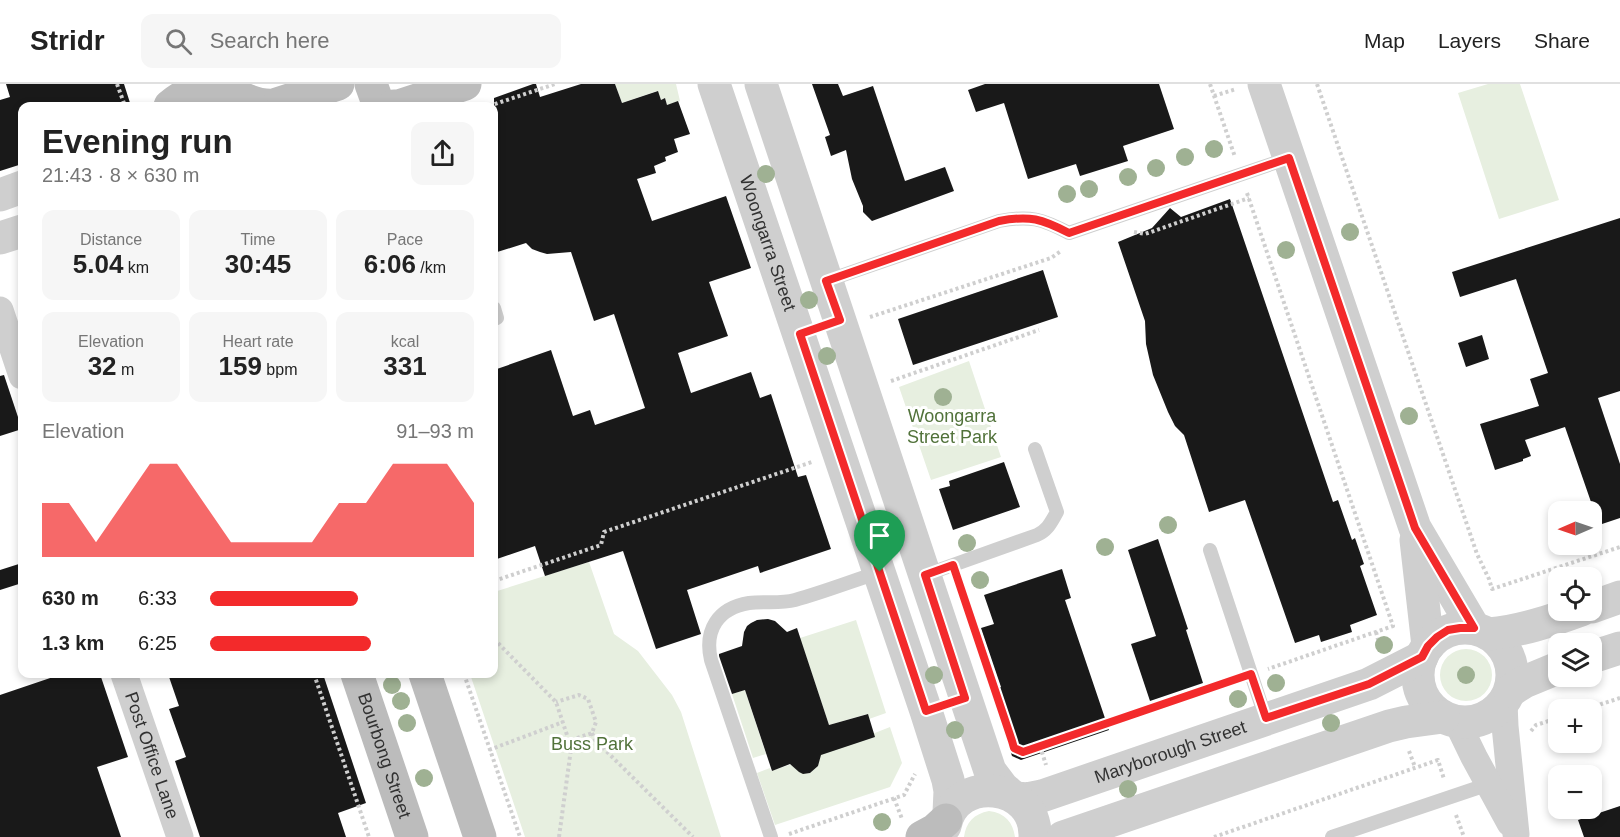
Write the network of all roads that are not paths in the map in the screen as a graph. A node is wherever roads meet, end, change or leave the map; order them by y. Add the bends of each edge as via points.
1 (155, 84) edge
2 (338, 84) edge
3 (371, 84) edge
4 (465, 84) edge
5 (714, 84) edge
6 (761, 84) edge
7 (1254, 85) edge
8 (239, 95) edge
9 (159, 102) edge
10 (175, 102) edge
11 (283, 102) edge
12 (378, 102) edge
13 (417, 102) edge
14 (1289, 158) junction
15 (18, 188) edge
16 (0, 195) edge
17 (18, 232) edge
18 (0, 238) edge
19 (840, 276) junction
20 (0, 310) edge
21 (840, 320) junction
22 (800, 334) junction
23 (18, 364) edge
24 (1035, 449) dead end
25 (1415, 528) junction
26 (1210, 550) dead end
27 (880, 572) junction
28 (925, 575) junction
29 (1620, 597) edge
30 (1602, 603) edge
31 (1550, 621) edge
32 (1481, 631) junction
33 (1620, 648) edge
34 (1425, 651) junction
35 (1602, 654) edge
36 (1548, 673) edge
37 (125, 678) edge
38 (358, 678) edge
39 (426, 678) edge
40 (1507, 697) junction
41 (965, 698) junction
42 (926, 711) junction
43 (1266, 718) junction
44 (1450, 719) junction
45 (1489, 784) junction
46 (1014, 797) junction
47 (933, 827) edge
48 (1517, 836) edge
49 (180, 837) edge
50 (412, 837) edge
51 (480, 837) edge
52 (771, 837) edge
53 (1035, 837) edge
54 (1063, 837) edge
55 (1332, 837) edge

1 - 9 main road
2 - 11 main road
3 - 12 main road
4 - 13 main road
5 - 22 street, Woongarra Street
6 - 19 street
7 - 14 street
8 - 10 main road via 201,89
14 - 19 lane via 1069,233 1039,219 1006,220
14 - 25 street
15 - 16 street
17 - 18 street
19 - 21 street
20 - 23 street
21 - 22 street
21 - 28 street
22 - 27 street, Woongarra Street
24 - 28 lane via 1057,512 1050,525 1038,535
25 - 32 street
25 - 34 street
26 - 43 lane
27 - 42 street, Woongarra Street
27 - 52 lane via 789,602 740,605 715,623 709,646 711,660
28 - 41 street
29 - 30 street
31 - 32 street via 1509,632
32 - 34 street via 1448,630
32 - 40 street via 1507,652 1513,678
33 - 35 street
34 - 43 street, Maryborough Street via 1369,684
34 - 44 street via 1418,670 1424,698
36 - 40 street via 1524,682
37 - 49 street, Post Office Lane
38 - 50 main road, Bourbong Street
39 - 51 main road
40 - 44 street via 1483,719
40 - 48 street via 1504,726
41 - 42 street
41 - 46 street via 990,771
42 - 47 street, Woongarra Street via 950,791
43 - 46 street, Maryborough Street via 1042,796
44 - 45 street
44 - 54 street via 1389,726 1122,822
45 - 48 street
45 - 55 lane
46 - 47 street, Maryborough Street via 997,790 970,794
46 - 53 street via 1033,819

